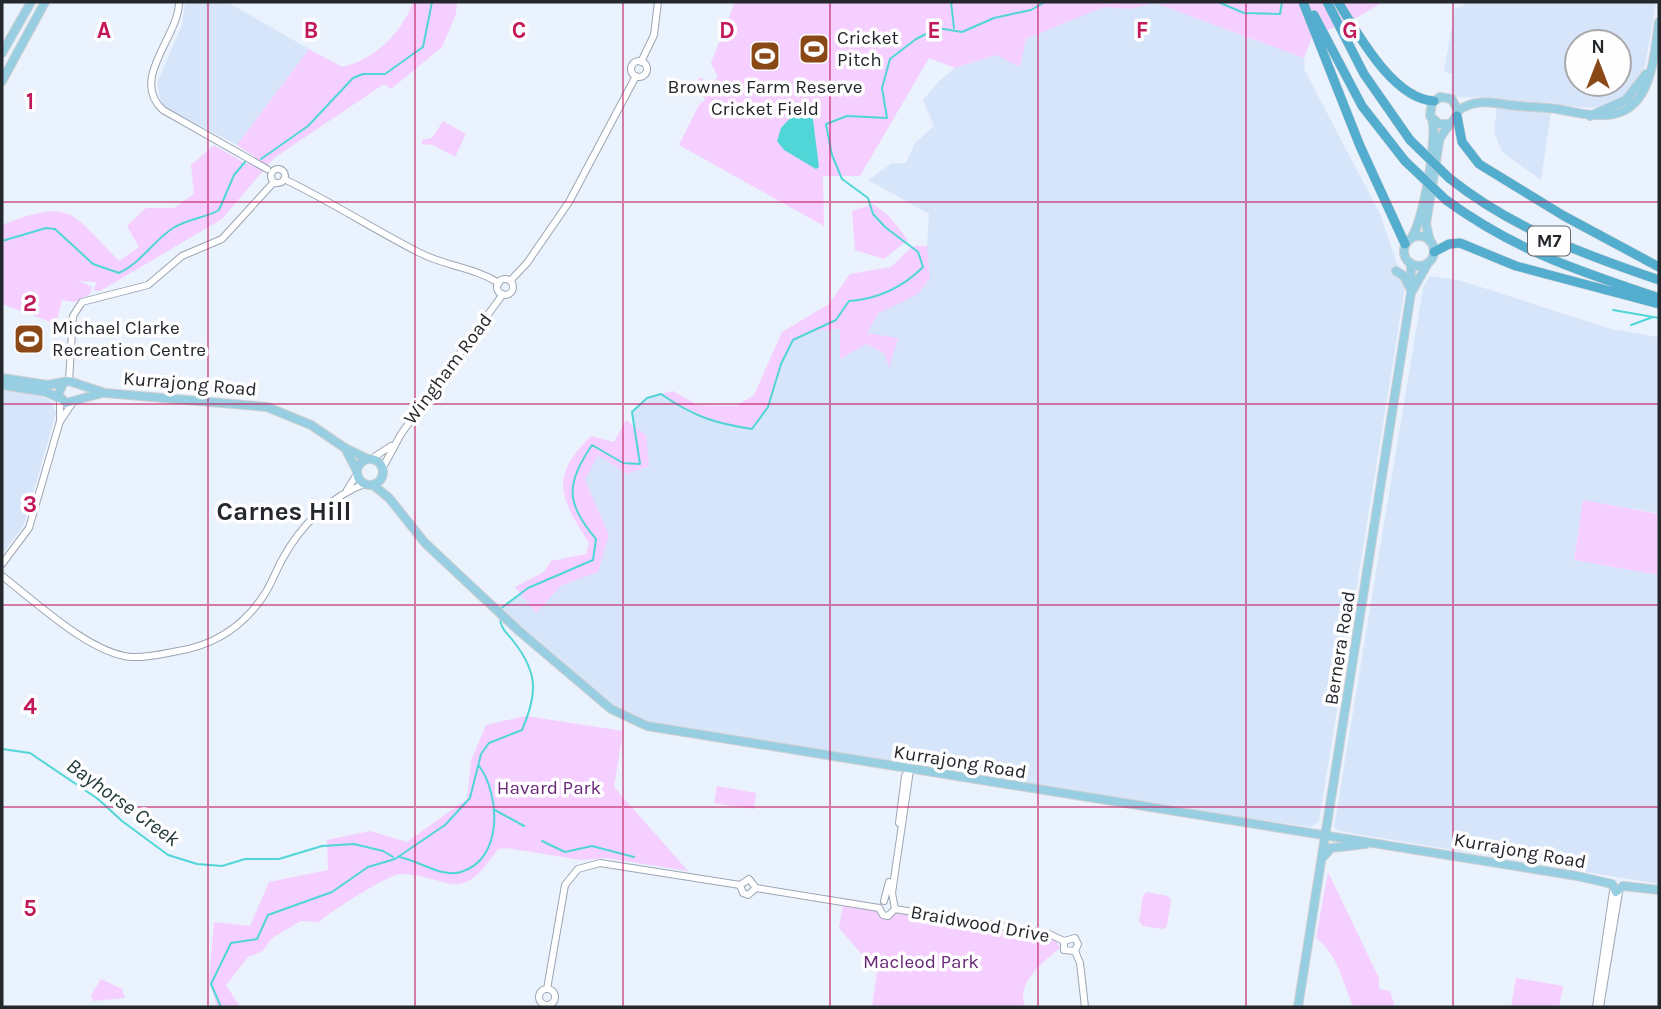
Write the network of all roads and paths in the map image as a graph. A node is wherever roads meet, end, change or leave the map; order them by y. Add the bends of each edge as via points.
1 (31, 2) edge
2 (45, 2) edge
3 (179, 2) edge
4 (658, 2) edge
5 (1305, 2) edge
6 (1327, 2) edge
7 (1338, 2) edge
8 (1659, 22) edge
9 (2, 53) edge
10 (1329, 56) junction
11 (2, 80) edge
12 (1452, 99) junction
13 (1434, 101) junction
14 (1491, 102) junction
15 (1457, 114) junction
16 (1432, 118) junction
17 (1448, 124) junction
18 (267, 169) dead end
19 (284, 178) junction
20 (274, 182) junction
21 (1408, 241) junction
22 (1430, 241) junction
23 (1434, 252) junction
24 (1429, 262) junction
25 (1411, 264) junction
26 (1659, 267) edge
27 (1396, 271) dead end
28 (1659, 280) edge
29 (510, 281) junction
30 (499, 283) junction
31 (1411, 291) junction
32 (503, 294) junction
33 (1659, 298) edge
34 (1659, 304) edge
35 (2, 377) edge
36 (66, 382) junction
37 (2, 385) edge
38 (78, 386) junction
39 (105, 393) junction
40 (60, 399) junction
41 (75, 401) junction
42 (60, 421) junction
43 (393, 445) junction
44 (345, 448) junction
45 (369, 459) junction
46 (357, 473) junction
47 (382, 473) junction
48 (368, 484) junction
49 (346, 492) junction
50 (389, 498) junction
51 (2, 564) edge
52 (2, 576) edge
53 (910, 770) junction
54 (1324, 835) junction
55 (1371, 842) junction
56 (1322, 859) junction
57 (740, 886) junction
58 (757, 888) junction
59 (1617, 888) junction
60 (1659, 890) edge
61 (884, 901) junction
62 (894, 906) junction
63 (879, 908) junction
64 (1063, 941) junction
65 (1075, 951) junction
66 (545, 1006) edge
67 (1085, 1007) edge
68 (1298, 1007) edge
69 (1598, 1007) edge

1 - 9 main road
2 - 11 main road
3 - 18 street via 178,17 152,73 155,100 163,110
4 - 29 street via 654,35 641,62 646,72 636,76 569,202
5 - 10 highway, M7
6 - 28 highway, M7, bridge via 1377,96 1410,139 1449,178 1532,233
7 - 13 highway via 1362,40 1411,95
8 - 14 main road via 1650,69 1628,103 1590,116
10 - 21 highway via 1360,146
10 - 33 highway, M7, bridge via 1405,161 1446,200 1527,250
12 - 13 main road
12 - 14 main road via 1476,97
12 - 15 main road
13 - 16 main road via 1429,109
14 - 15 main road via 1470,103
15 - 17 main road
15 - 26 highway via 1462,142 1474,159 1546,206
16 - 17 main road
16 - 21 main road via 1434,133 1418,228
17 - 22 main road via 1439,142 1428,210
19 - 20 street
19 - 20 street via 284,172 276,169 270,174
19 - 30 street via 418,252
20 - 36 street via 222,239 182,256 148,285 82,302 73,316
21 - 22 main road via 1419,236
21 - 25 main road via 1404,254
22 - 23 main road
23 - 24 main road
23 - 34 highway via 1460,243 1535,272
24 - 25 main road
24 - 31 main road, Bernera Road
25 - 31 main road, Bernera Road
27 - 31 main road
29 - 30 street
29 - 32 street via 513,289
30 - 32 street
31 - 54 main road, Bernera Road
32 - 43 street, Wingham Road
35 - 36 main road via 48,385
36 - 38 main road
36 - 40 main road via 58,389
37 - 40 main road via 46,392
38 - 39 main road
38 - 41 main road
39 - 41 main road
39 - 44 main road, Kurrajong Road via 267,407 311,425
40 - 41 main road
40 - 42 street
41 - 42 street
42 - 51 street via 29,528
43 - 45 street, Wingham Road
43 - 47 street, Wingham Road
44 - 45 main road, Kurrajong Road
44 - 46 main road, Kurrajong Road
45 - 46 main road via 360,464
45 - 47 main road via 378,462
46 - 48 main road
46 - 49 street
47 - 48 main road
47 - 50 main road
48 - 49 street
48 - 50 main road
49 - 52 street via 303,526 250,615 219,639 187,650 138,657 107,652
50 - 53 main road, Kurrajong Road via 425,543 482,598 605,705 638,723
53 - 54 main road, Kurrajong Road
53 - 61 street via 905,776
53 - 62 street via 892,893
54 - 55 main road, Kurrajong Road
54 - 56 main road, Bernera Road
55 - 56 main road via 1331,848
55 - 59 main road, Kurrajong Road
56 - 68 main road, Bernera Road
57 - 58 street via 749,879
57 - 58 street via 748,895
57 - 66 street via 600,863 581,867 565,885 547,989 555,996
58 - 63 street
59 - 60 main road, Kurrajong Road
59 - 69 street
61 - 62 street
61 - 63 street
62 - 63 street via 893,914 885,916
62 - 64 street, Braidwood Drive via 1049,934
64 - 65 street via 1064,950
64 - 65 street via 1074,938 1078,944
65 - 67 street, Braidwood Drive

